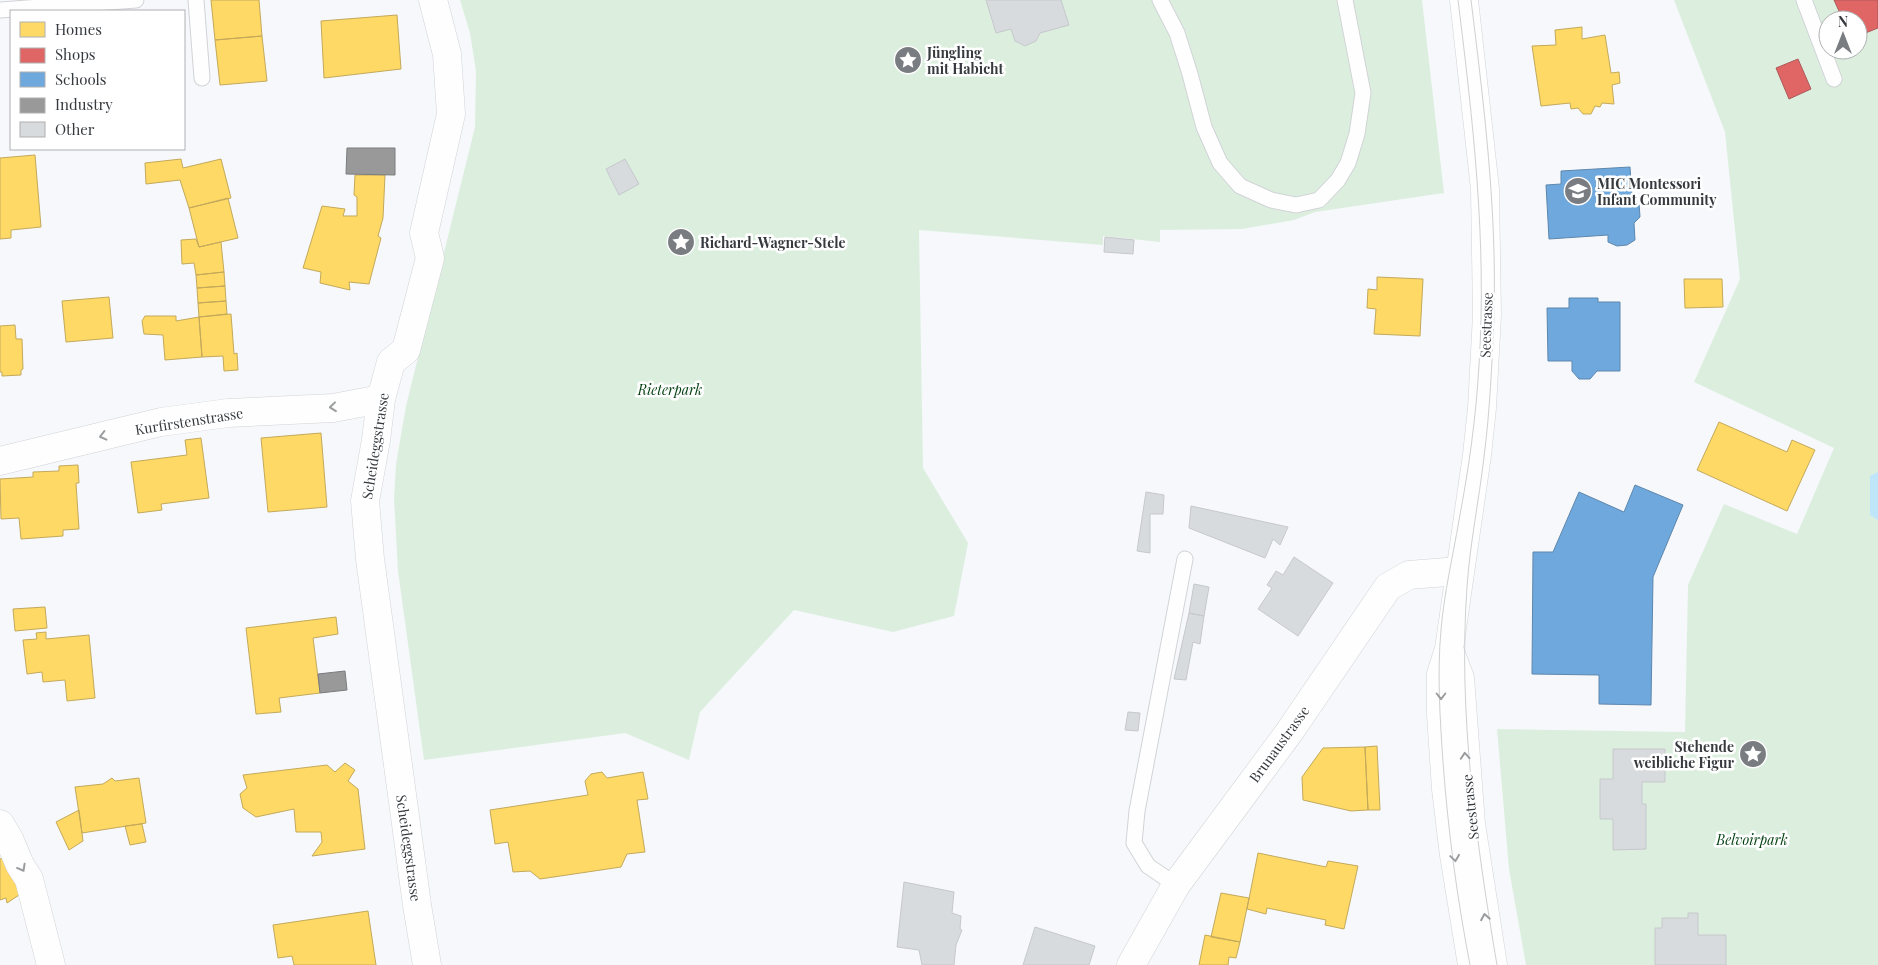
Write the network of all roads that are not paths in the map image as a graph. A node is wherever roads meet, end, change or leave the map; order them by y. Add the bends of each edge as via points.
1 (136, 0) edge
2 (196, 0) edge
3 (433, 0) edge
4 (1160, 0) edge
5 (1345, 0) edge
6 (1464, 0) edge
7 (1804, 0) edge
8 (0, 10) edge
9 (202, 78) dead end
10 (1834, 79) dead end
11 (382, 399) junction
12 (0, 461) edge
13 (1185, 559) dead end
14 (1459, 571) junction
15 (1449, 649) junction
16 (0, 824) edge
17 (1176, 885) junction
18 (51, 965) edge
19 (427, 965) edge
20 (1132, 965) edge
21 (1472, 965) edge
22 (1493, 965) edge

1 - 8 lane
2 - 9 lane
3 - 11 street, Scheideggstrasse via 447,54 451,114 424,233 430,258 406,350 392,362
4 - 5 lane via 1177,33 1204,127 1220,163 1240,186 1271,200 1296,205 1320,200 1338,180 1348,163 1357,134 1363,93
6 - 14 street, Seestrasse via 1485,189 1487,315 1478,455
7 - 10 lane
11 -> 12 street, Kurfirstenstrasse via 333,408 228,413 161,422
11 - 19 street, Scheideggstrasse via 366,500 370,559
13 - 17 lane via 1137,811 1134,843 1148,866
14 - 15 street, Seestrasse
14 - 17 street, Brunaustrasse via 1409,575 1388,587 1290,732
15 -> 21 street, Seestrasse via 1441,674 1441,723 1454,855
22 -> 15 street, Seestrasse via 1471,824 1460,678
16 -> 18 street via 29,880
17 - 20 street, Brunaustrasse

